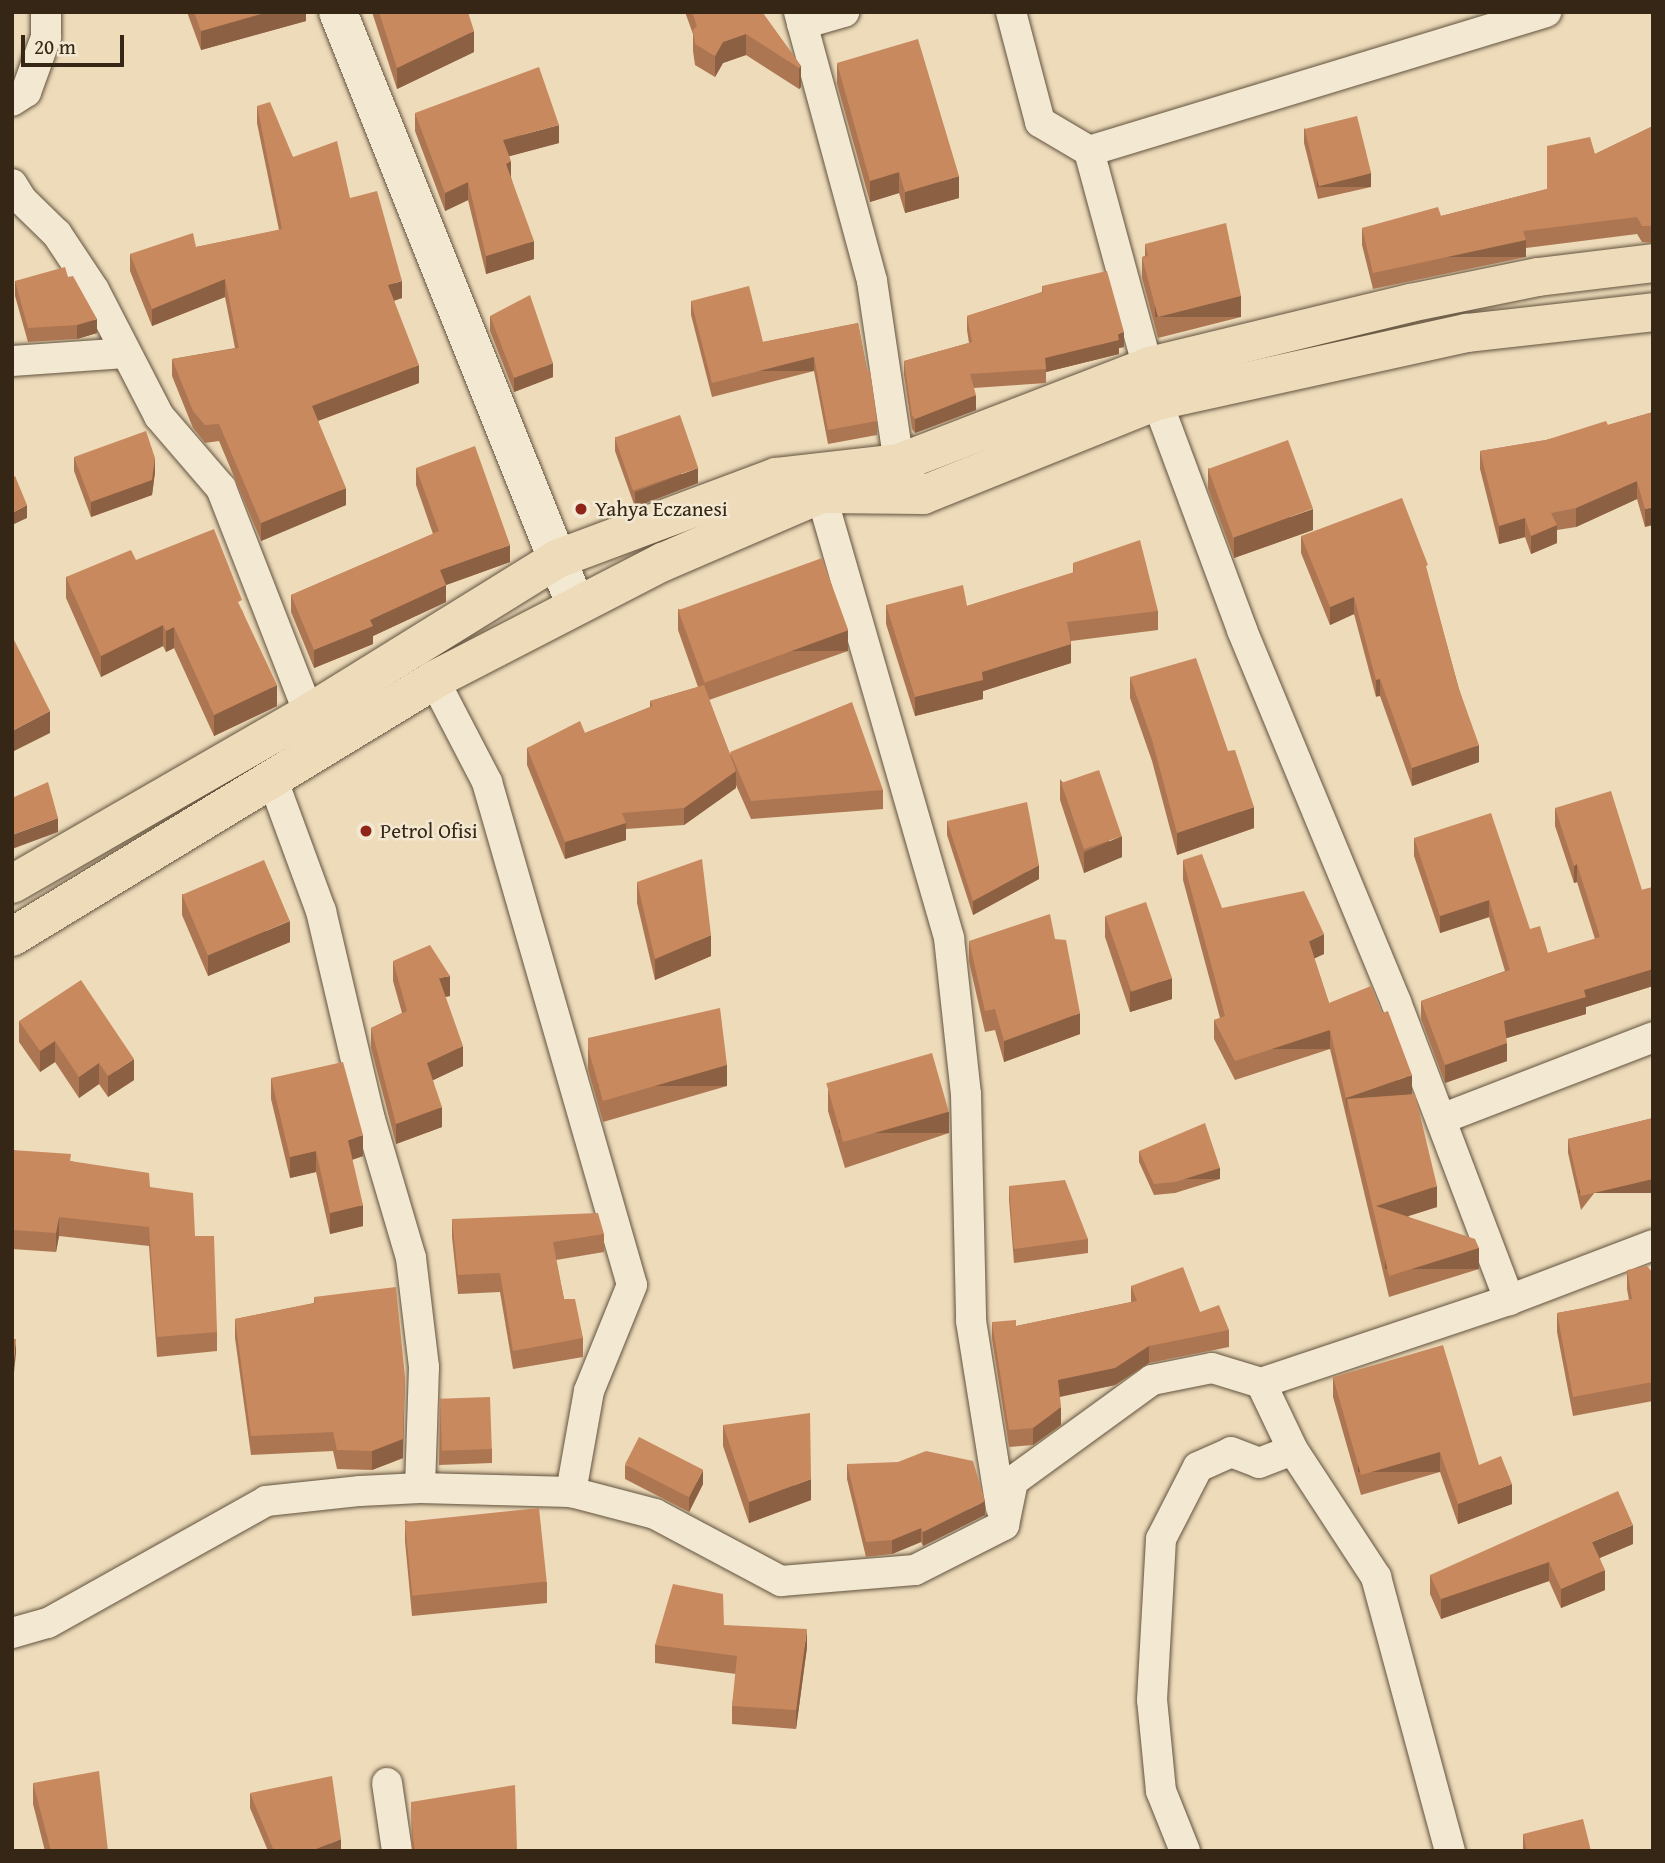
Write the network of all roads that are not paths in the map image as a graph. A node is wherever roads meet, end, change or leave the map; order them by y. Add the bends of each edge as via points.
1 (46, 12) edge
2 (338, 12) edge
3 (844, 12) edge
4 (1011, 12) edge
5 (1546, 12) edge
6 (800, 18) edge
7 (12, 101) edge
8 (1089, 151) junction
9 (12, 184) edge
10 (1653, 263) edge
11 (1653, 312) edge
12 (125, 353) junction
13 (12, 361) edge
14 (1153, 384) junction
15 (899, 463) junction
16 (821, 494) junction
17 (923, 495) junction
18 (557, 559) junction
19 (576, 606) junction
20 (434, 680) junction
21 (309, 713) junction
22 (322, 749) junction
23 (272, 778) junction
24 (12, 884) edge
25 (12, 937) edge
26 (1653, 1037) edge
27 (1441, 1119) junction
28 (1653, 1245) edge
29 (1509, 1300) junction
30 (1261, 1383) junction
31 (1293, 1450) junction
32 (421, 1488) junction
33 (571, 1492) junction
34 (1004, 1525) junction
35 (12, 1633) edge
36 (387, 1783) dead end
37 (397, 1851) edge
38 (1185, 1851) edge
39 (1450, 1851) edge

1 - 7 street via 46,37 26,92
2 - 18 street
3 - 6 street
4 - 8 street via 1040,122
5 - 8 street
6 - 15 street via 872,281
8 - 14 street
9 - 12 street via 57,234 94,290
10 - 14 highway via 1538,277 1410,303
11 - 14 highway via 1468,334
12 - 13 street
12 - 21 street via 159,416 221,488
14 - 15 highway
14 - 17 highway
14 - 27 street via 1242,630
15 - 17 street
15 - 18 highway via 776,477
16 - 17 highway
16 - 19 highway via 663,562
16 - 34 street via 949,939 966,1094 971,1321
18 - 19 street
18 - 21 highway
19 - 20 highway
20 - 22 highway
20 - 33 street via 487,782 632,1285 589,1391
21 - 22 street
21 - 24 highway
22 - 23 highway
23 - 25 highway
23 - 32 street via 321,911 369,1116 411,1258 424,1367
26 - 27 street
27 - 29 street
28 - 29 street
29 - 30 street
30 - 31 street
30 - 34 street via 1212,1368 1152,1380 1013,1481
31 - 38 street via 1259,1463 1231,1452 1198,1467 1161,1539 1152,1700 1161,1791
31 - 39 street via 1376,1577
32 - 33 street
32 - 35 street via 266,1501 48,1623
33 - 34 street via 655,1514 781,1581 915,1570
36 - 37 street

